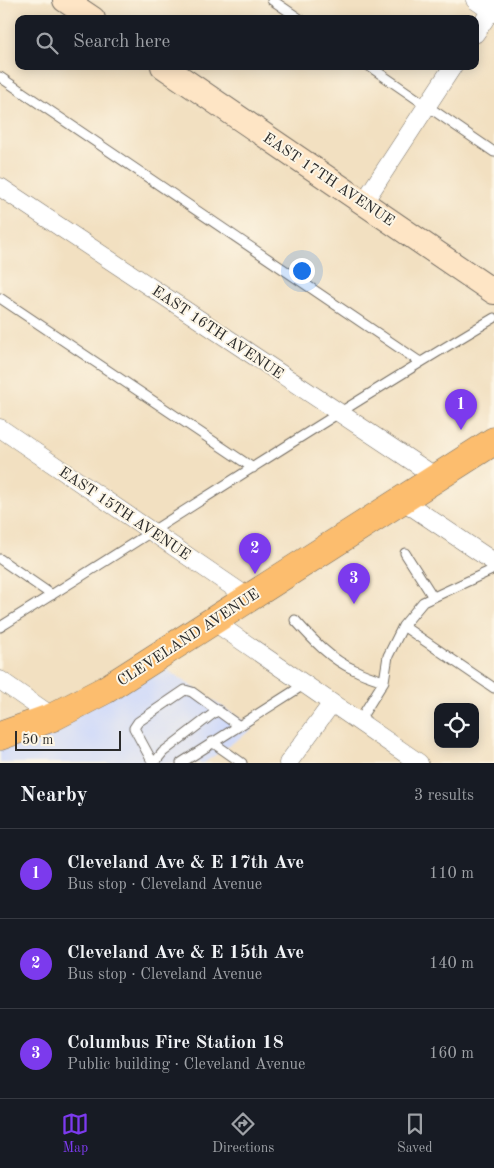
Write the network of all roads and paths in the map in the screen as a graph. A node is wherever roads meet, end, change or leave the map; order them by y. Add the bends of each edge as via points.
1 (65, 0) edge
2 (272, 0) edge
3 (476, 0) edge
4 (493, 10) edge
5 (87, 15) edge
6 (294, 15) edge
7 (479, 29) edge
8 (169, 70) edge
9 (375, 70) edge
10 (451, 70) edge
11 (0, 77) edge
12 (427, 106) junction
13 (494, 152) edge
14 (0, 187) edge
15 (364, 202) junction
16 (494, 292) edge
17 (0, 298) edge
18 (494, 318) edge
19 (420, 362) junction
20 (339, 413) junction
21 (0, 428) edge
22 (494, 441) edge
23 (253, 468) junction
24 (436, 478) junction
25 (402, 500) junction
26 (154, 532) junction
27 (405, 553) dead end
28 (0, 559) edge
29 (494, 562) edge
30 (494, 569) edge
31 (52, 595) junction
32 (433, 597) junction
33 (249, 598) junction
34 (295, 620) dead end
35 (213, 621) junction
36 (0, 626) edge
37 (403, 626) junction
38 (0, 680) edge
39 (384, 681) junction
40 (305, 684) junction
41 (494, 688) edge
42 (332, 703) junction
43 (218, 710) junction
44 (53, 717) junction
45 (359, 721) junction
46 (239, 726) junction
47 (0, 736) edge
48 (212, 742) junction
49 (153, 763) edge
50 (181, 763) edge
51 (242, 763) edge
52 (288, 763) edge
53 (419, 763) edge

1 - 5 street
2 - 6 lane
3 - 4 street
4 - 7 street
8 - 15 street, EAST 17TH AVENUE
9 - 12 lane
10 - 12 street
11 - 19 lane
12 - 13 lane
12 - 15 street
14 - 20 street, EAST 16TH AVENUE
15 - 16 street, EAST 17TH AVENUE
17 - 23 lane
18 - 19 lane
19 - 20 lane
20 - 23 lane
20 - 24 street, EAST 16TH AVENUE
21 - 26 street, EAST 15TH AVENUE
22 - 24 main road, CLEVELAND AVENUE
23 - 26 lane
24 - 25 main road, CLEVELAND AVENUE
25 - 29 street
25 - 33 main road, CLEVELAND AVENUE
26 - 31 lane
26 - 33 street, EAST 15TH AVENUE
27 - 32 lane
28 - 31 lane
30 - 32 lane
31 - 36 lane
32 - 37 lane via 423,602
33 - 35 main road, CLEVELAND AVENUE
34 - 39 lane via 315,642 341,662
35 - 40 street
35 - 44 main road, CLEVELAND AVENUE via 105,690
37 - 39 lane via 388,656
37 - 41 lane
38 - 44 street
39 - 45 lane
40 - 42 street
40 - 46 lane
42 - 45 street
42 - 52 street
43 - 46 lane
43 - 49 lane
43 - 49 lane via 185,690 138,722 134,728
44 - 47 main road, CLEVELAND AVENUE
45 - 53 street
46 - 48 lane
48 - 50 lane
48 - 51 lane

